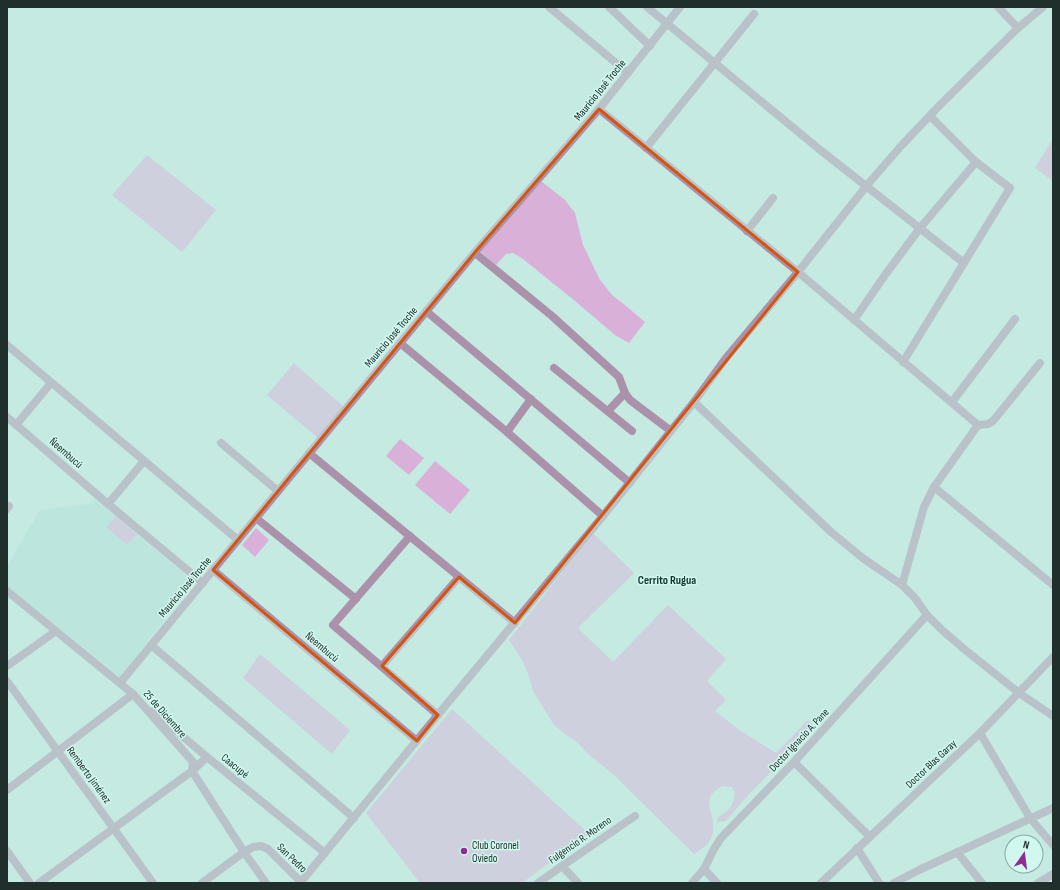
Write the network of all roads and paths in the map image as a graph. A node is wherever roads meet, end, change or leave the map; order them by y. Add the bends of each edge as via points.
1 (549, 7) edge
2 (609, 7) edge
3 (647, 7) edge
4 (680, 7) edge
5 (998, 7) edge
6 (1043, 7) edge
7 (754, 14) dead end
8 (667, 24) junction
9 (1018, 28) junction
10 (650, 46) junction
11 (714, 62) junction
12 (628, 73) junction
13 (599, 109) junction
14 (930, 116) junction
15 (646, 148) junction
16 (976, 162) junction
17 (866, 186) junction
18 (773, 198) dead end
19 (920, 228) junction
20 (747, 231) junction
21 (475, 253) junction
22 (964, 263) junction
23 (798, 272) junction
24 (426, 311) junction
25 (1015, 319) dead end
26 (854, 320) junction
27 (400, 343) junction
28 (7, 346) edge
29 (903, 362) junction
30 (1040, 364) dead end
31 (554, 368) dead end
32 (51, 383) junction
33 (624, 393) junction
34 (531, 399) junction
35 (694, 402) junction
36 (952, 402) junction
37 (608, 411) junction
38 (7, 417) edge
39 (16, 425) junction
40 (978, 425) junction
41 (671, 431) junction
42 (507, 432) junction
43 (632, 432) dead end
44 (221, 443) dead end
45 (309, 453) junction
46 (144, 461) junction
47 (630, 483) junction
48 (934, 487) junction
49 (278, 491) junction
50 (108, 504) junction
51 (603, 516) junction
52 (256, 518) junction
53 (410, 536) junction
54 (238, 540) junction
55 (213, 570) junction
56 (459, 577) junction
57 (202, 583) junction
58 (902, 585) junction
59 (1053, 585) edge
60 (7, 591) edge
61 (356, 599) junction
62 (927, 615) junction
63 (515, 623) junction
64 (56, 631) junction
65 (151, 645) junction
66 (1053, 657) edge
67 (7, 666) edge
68 (382, 666) junction
69 (7, 681) edge
70 (120, 683) junction
71 (1019, 693) junction
72 (133, 694) junction
73 (438, 715) junction
74 (1053, 716) edge
75 (980, 733) junction
76 (416, 741) junction
77 (58, 751) junction
78 (207, 757) junction
79 (794, 762) junction
80 (192, 771) junction
81 (7, 790) edge
82 (1053, 808) edge
83 (635, 816) dead end
84 (354, 818) junction
85 (1030, 818) junction
86 (114, 828) junction
87 (870, 837) junction
88 (1053, 845) edge
89 (857, 848) junction
90 (7, 851) edge
91 (244, 852) junction
92 (957, 852) junction
93 (324, 853) junction
94 (562, 866) junction
95 (704, 869) junction
96 (1053, 874) edge
97 (30, 883) edge
98 (40, 883) edge
99 (153, 883) edge
100 (202, 883) edge
101 (266, 883) edge
102 (301, 883) edge
103 (538, 883) edge
104 (578, 883) edge
105 (692, 883) edge
106 (717, 883) edge
107 (821, 883) edge
108 (879, 883) edge
109 (894, 883) edge
110 (982, 883) edge
111 (1038, 883) edge

1 - 12 street
2 - 10 street
3 - 8 street
4 - 8 street, Mauricio José Troche
5 - 9 street
6 - 9 street
7 - 11 street
8 - 10 street, Mauricio José Troche
8 - 11 street
9 - 14 street
10 - 12 street, Mauricio José Troche
11 - 15 street
11 - 17 street
12 - 13 street, Mauricio José Troche
13 - 15 street
13 - 21 street, Mauricio José Troche
14 - 16 street
14 - 17 street
15 - 20 street
16 - 19 street
16 - 22 street via 1010,188
17 - 19 street
17 - 23 street
18 - 20 street
19 - 22 street
19 - 26 street
20 - 23 street
21 - 24 street, Mauricio José Troche
21 - 33 street via 552,316 619,377
22 - 29 street
23 - 26 street
23 - 35 street via 726,358
24 - 27 street, Mauricio José Troche
24 - 34 street
25 - 36 street
26 - 29 street
27 - 42 street
27 - 45 street, Mauricio José Troche
28 - 32 street
29 - 36 street
30 - 40 street via 993,421
31 - 37 street
32 - 39 street
32 - 46 street
33 - 37 street
33 - 41 street
34 - 42 street
34 - 47 street
35 - 41 street
35 - 58 street via 831,532
36 - 40 street
37 - 43 street
38 - 39 street, Ñeembucú
39 - 50 street, Ñeembucú
40 - 48 street
41 - 47 street
42 - 51 street
44 - 49 street
45 - 49 street, Mauricio José Troche
45 - 53 street
46 - 50 street
46 - 54 street
47 - 51 street
48 - 58 street via 924,507
48 - 59 street
49 - 52 street, Mauricio José Troche
50 - 57 street, Ñeembucú
51 - 63 street
52 - 54 street, Mauricio José Troche
52 - 61 street
53 - 56 street
53 - 61 street
54 - 55 street, Mauricio José Troche
55 - 57 street, Mauricio José Troche
55 - 76 street, Ñeembucú
56 - 63 street
56 - 68 street
57 - 65 street, Mauricio José Troche
58 - 62 street
60 - 64 street, 25 de Diciembre
61 - 68 street via 333,625
62 - 71 street via 964,650
62 - 79 street, Doctor Ignacio A. Pane
63 - 73 street
64 - 67 street
64 - 70 street, 25 de Diciembre
65 - 70 street, Mauricio José Troche
65 - 84 street
66 - 71 street, Doctor Blas Garay
68 - 73 street
69 - 77 street, Remberto Jiménez
70 - 72 street, 25 de Diciembre
71 - 74 street
71 - 75 street, Doctor Blas Garay
72 - 77 street
72 - 78 street, Caacupé
72 - 80 street, 25 de Diciembre via 193,762
73 - 76 street
75 - 85 street
75 - 87 street, Doctor Blas Garay
76 - 84 street
77 - 81 street
77 - 86 street, Remberto Jiménez
78 - 80 street
78 - 93 street, Caacupé
79 - 87 street
79 - 95 street, Doctor Ignacio A. Pane via 721,838
80 - 86 street
80 - 91 street, 25 de Diciembre
82 - 85 street
83 - 94 street, Fulgencio R. Moreno
84 - 93 street
85 - 88 street
85 - 92 street
86 - 98 street
86 - 99 street, Remberto Jiménez
87 - 89 street, Doctor Blas Garay
89 - 107 street, Doctor Blas Garay
89 - 108 street
90 - 97 street
91 - 100 street
91 - 101 street, 25 de Diciembre
91 - 102 street, San Pedro via 253,847 261,846 268,849
92 - 109 street
92 - 110 street
93 - 102 street
94 - 103 street, Fulgencio R. Moreno
94 - 104 street
95 - 105 street, Doctor Ignacio A. Pane
95 - 106 street
96 - 111 street

